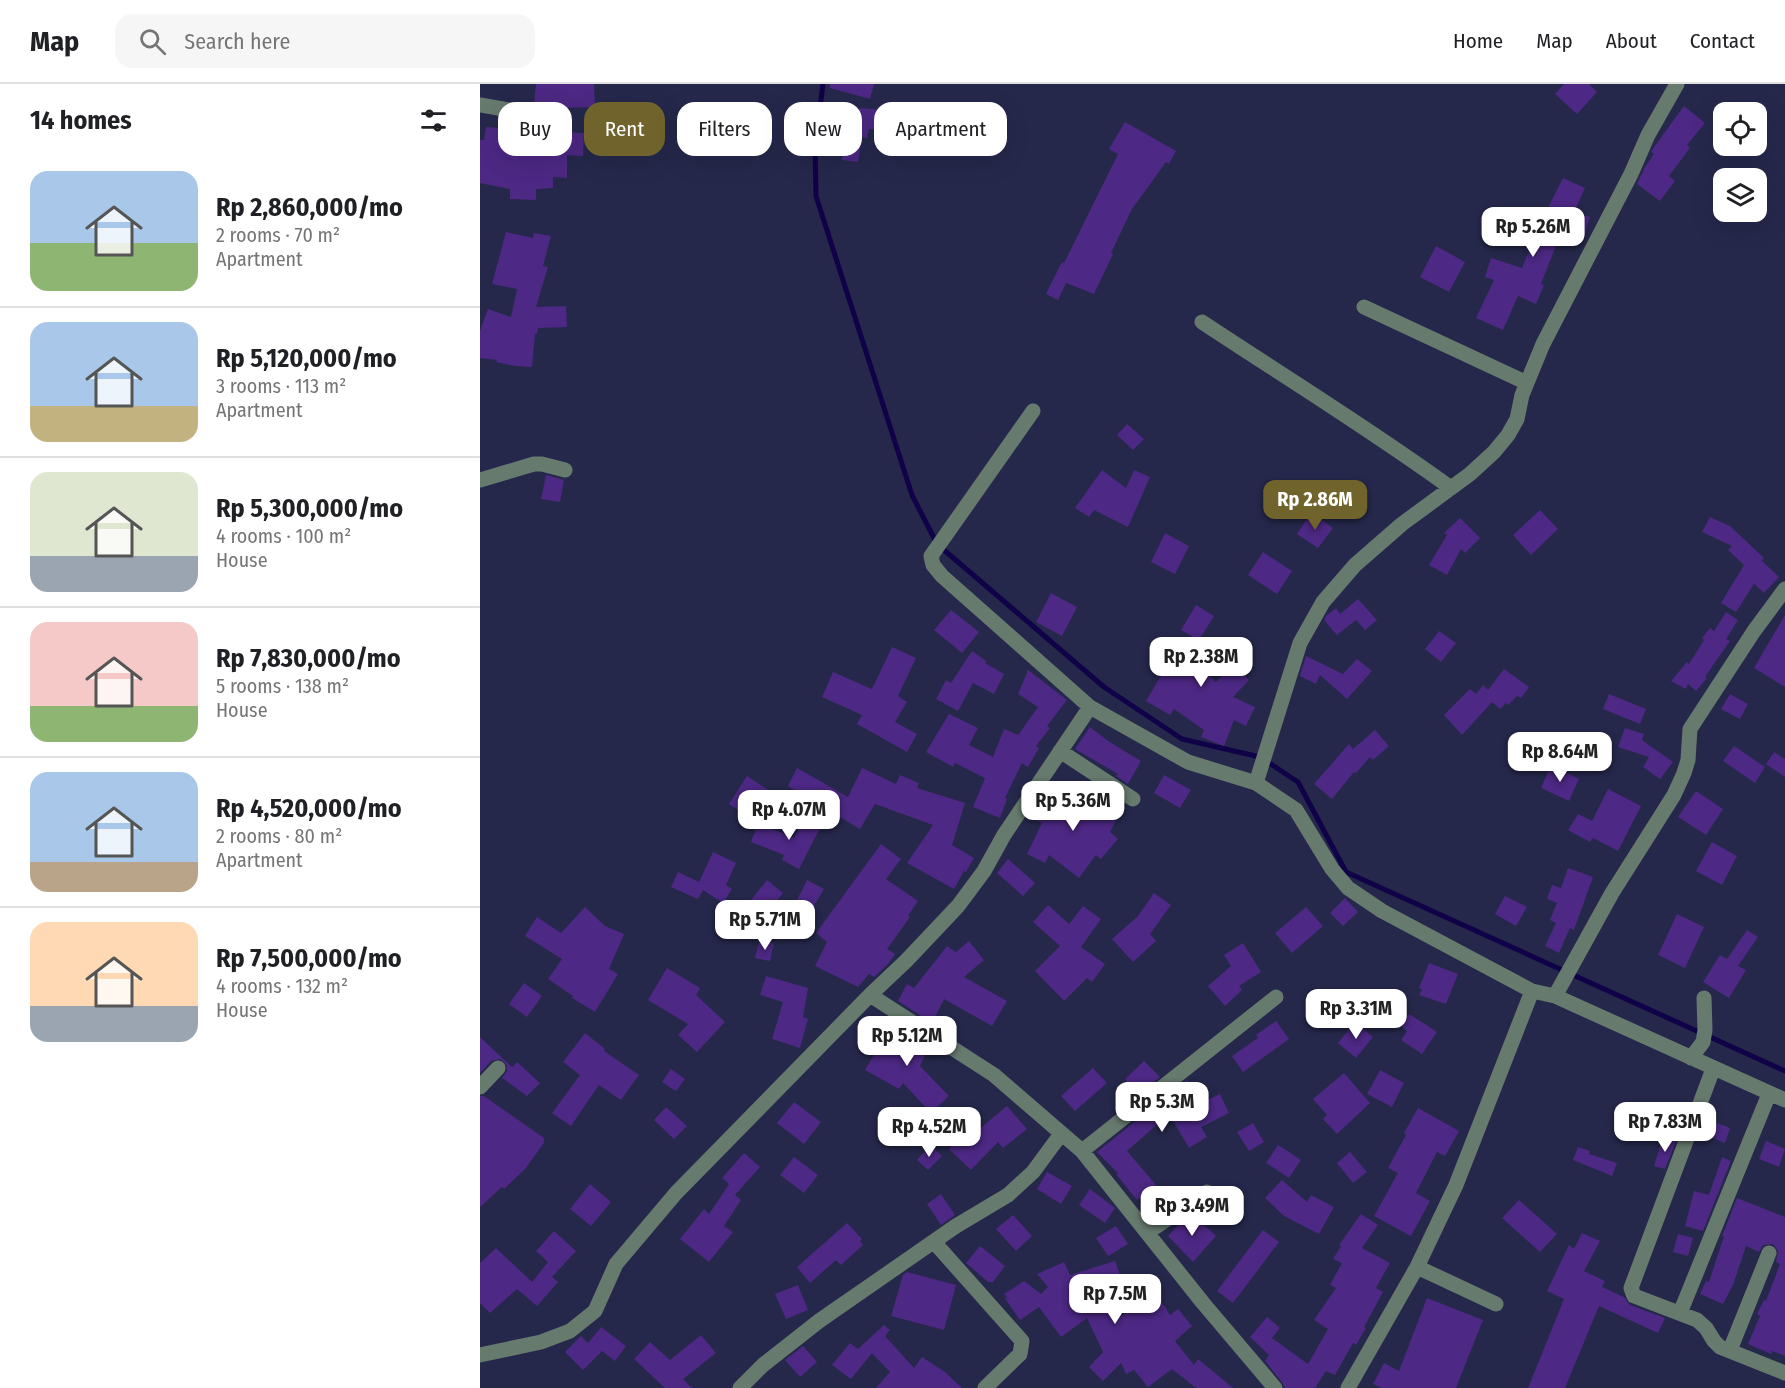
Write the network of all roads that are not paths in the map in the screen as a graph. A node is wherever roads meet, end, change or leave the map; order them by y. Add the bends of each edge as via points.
1 (1676, 84) edge
2 (480, 105) edge
3 (498, 108) edge
4 (1364, 307) dead end
5 (1202, 322) dead end
6 (1527, 384) junction
7 (1033, 411) dead end
8 (565, 470) dead end
9 (480, 480) edge
10 (1451, 488) junction
11 (1785, 589) edge
12 (1090, 707) junction
13 (1059, 751) junction
14 (1257, 780) junction
15 (1133, 799) dead end
16 (1532, 991) junction
17 (1557, 993) junction
18 (870, 995) junction
19 (1276, 997) dead end
20 (1704, 998) dead end
21 (1691, 1058) junction
22 (498, 1068) dead end
23 (1713, 1069) junction
24 (480, 1087) edge
25 (1769, 1094) junction
26 (1785, 1100) edge
27 (1061, 1134) junction
28 (1082, 1151) junction
29 (1207, 1192) dead end
30 (1148, 1232) junction
31 (934, 1242) junction
32 (1769, 1253) dead end
33 (1417, 1267) junction
34 (1496, 1304) dead end
35 (1680, 1313) junction
36 (1731, 1350) junction
37 (480, 1355) edge
38 (1785, 1373) edge
39 (740, 1388) edge
40 (985, 1388) edge
41 (1275, 1388) edge
42 (1348, 1388) edge

1 - 6 street via 1543,344
2 - 3 street
4 - 6 street
5 - 10 street via 1367,427
6 - 10 street via 1508,435
7 - 12 street via 931,555 942,576
8 - 9 street via 534,464
10 - 14 street via 1355,565 1323,602 1300,643
11 - 17 street via 1690,729 1688,760 1674,795 1612,893
12 - 13 street
12 - 14 street via 1188,762
13 - 15 street
13 - 18 street via 958,906
14 - 16 street via 1296,810 1347,888 1382,912
16 - 17 street
16 - 33 street via 1464,1166
17 - 21 street
18 - 27 street via 994,1075
18 - 37 street via 676,1193 616,1264 595,1311 570,1331 541,1342
19 - 28 street
20 - 21 street via 1704,1036
21 - 23 street
22 - 24 street
23 - 25 street
23 - 35 street via 1630,1286 1634,1296
25 - 26 street
25 - 35 street
27 - 28 street
27 - 31 street via 1033,1172 1008,1194
28 - 30 street
29 - 30 street
30 - 41 street
31 - 39 street via 804,1333
31 - 40 street via 1022,1341 1020,1354
32 - 36 street
33 - 34 street
33 - 42 street
35 - 36 street via 1701,1323 1717,1344
36 - 38 street

